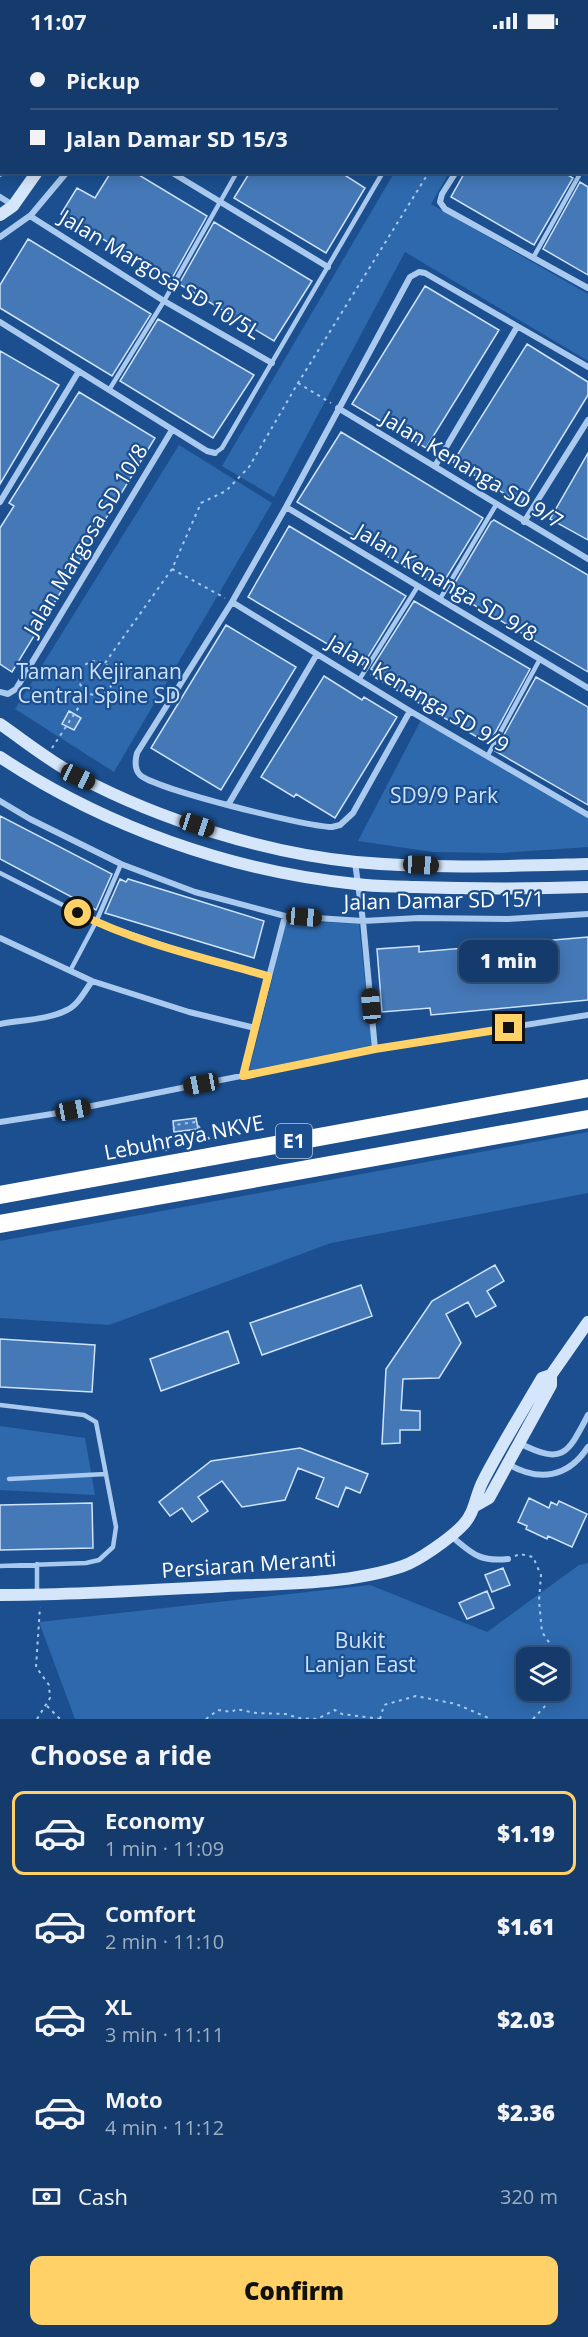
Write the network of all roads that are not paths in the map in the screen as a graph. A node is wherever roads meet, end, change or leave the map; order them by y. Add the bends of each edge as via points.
1 (36, 174) edge
2 (65, 174) edge
3 (174, 174) edge
4 (236, 174) edge
5 (382, 174) edge
6 (455, 174) edge
7 (580, 174) edge
8 (0, 197) edge
9 (220, 202) junction
10 (14, 206) junction
11 (0, 215) edge
12 (30, 216) junction
13 (0, 237) edge
14 (534, 258) junction
15 (328, 267) junction
16 (588, 288) edge
17 (164, 301) junction
18 (0, 322) edge
19 (517, 327) junction
20 (272, 363) junction
21 (588, 367) edge
22 (79, 371) junction
23 (109, 390) junction
24 (338, 408) junction
25 (587, 425) edge
26 (172, 430) junction
27 (215, 453) joint
28 (435, 466) junction
29 (0, 502) edge
30 (496, 505) junction
31 (286, 507) junction
32 (524, 522) junction
33 (588, 560) edge
34 (418, 586) junction
35 (440, 599) junction
36 (232, 602) junction
37 (317, 654) junction
38 (540, 659) junction
39 (359, 680) junction
40 (588, 688) edge
41 (0, 692) edge
42 (410, 711) junction
43 (0, 724) edge
44 (488, 755) junction
45 (0, 757) edge
46 (0, 801) edge
47 (228, 805) junction
48 (153, 812) junction
49 (588, 814) edge
50 (144, 832) junction
51 (355, 862) junction
52 (120, 864) junction
53 (588, 864) edge
54 (0, 873) edge
55 (358, 885) junction
56 (588, 887) edge
57 (588, 914) edge
58 (285, 916) junction
59 (363, 921) junction
60 (96, 922) junction
61 (0, 938) edge
62 (70, 971) junction
63 (268, 976) junction
64 (92, 981) junction
65 (588, 1015) edge
66 (0, 1024) edge
67 (255, 1028) junction
68 (375, 1049) junction
69 (243, 1076) junction
70 (588, 1088) edge
71 (588, 1119) edge
72 (0, 1122) edge
73 (0, 1195) edge
74 (0, 1224) edge
75 (588, 1322) edge
76 (551, 1375) junction
77 (0, 1405) edge
78 (588, 1415) edge
79 (519, 1416) junction
80 (588, 1447) edge
81 (512, 1453) junction
82 (106, 1474) junction
83 (486, 1475) junction
84 (9, 1479) dead end
85 (475, 1506) junction
86 (451, 1536) junction
87 (508, 1559) road end
88 (37, 1564) junction
89 (0, 1566) edge
90 (0, 1595) edge
91 (39, 1595) junction

1 - 10 main road
2 - 12 street
3 - 9 street
4 - 9 lane
5 - 15 lane
6 - 14 street via 442,194 440,202 445,209
7 - 14 lane
8 - 10 street
9 - 15 street
9 - 17 lane
10 - 11 main road
12 - 13 street
12 - 17 street, Jalan Margosa SD 10/5L
14 - 16 street
15 - 20 lane
17 - 20 street, Jalan Margosa SD 10/5L
17 - 23 lane
18 - 22 street
19 - 21 street
19 - 24 street via 419,272 410,277
19 - 28 street
20 - 27 lane via 222,448
22 - 23 street
22 - 29 street
23 - 26 street
24 - 28 street, Jalan Kenanga SD 9/7
24 - 31 street
25 - 32 street
26 - 27 street
26 - 41 street, Jalan Margosa SD 10/8 via 16,689 8,694
28 - 30 street, Jalan Kenanga SD 9/7
30 - 32 street, Jalan Kenanga SD 9/7
30 - 35 lane
31 - 34 street, Jalan Kenanga SD 9/8
31 - 36 street
32 - 33 street, Jalan Kenanga SD 9/7
34 - 35 street, Jalan Kenanga SD 9/8
34 - 39 lane
35 - 38 street, Jalan Kenanga SD 9/8
36 - 37 street, Jalan Kenanga SD 9/9
36 - 47 street via 137,753 136,766 141,776 156,784
37 - 39 street, Jalan Kenanga SD 9/9
37 - 47 street
38 - 40 street, Jalan Kenanga SD 9/8
38 - 44 lane
39 - 42 street, Jalan Kenanga SD 9/9
42 - 44 street, Jalan Kenanga SD 9/9
42 - 47 street via 353,813 340,825 324,827
43 - 48 main road via 78,777
44 - 49 street, Jalan Kenanga SD 9/9
45 - 50 main road via 65,796
46 - 52 street, Jalan Damar SD 15/1
48 - 50 main road
48 - 51 main road via 241,839
50 - 55 main road via 229,860 295,876
51 - 53 main road via 465,867
51 - 55 street
52 - 58 street, Jalan Damar SD 15/1 via 195,892
52 - 60 lane
54 - 60 lane
55 - 56 main road
55 - 59 street
57 - 59 street, Jalan Damar SD 15/1
58 - 59 street, Jalan Damar SD 15/1
58 - 63 street
59 - 68 street
60 - 62 lane
60 - 63 lane
61 - 62 street
62 - 64 street
63 - 67 street
64 - 66 street via 68,1010
64 - 67 street via 178,1009
65 - 68 street
67 - 69 street
68 - 69 street
69 - 72 street
70 - 73 highway, Lebuhraya NKVE / E1
71 - 74 highway, E1
75 - 76 main road, Persiaran Meranti
76 - 79 main road, Persiaran Meranti via 542,1378
76 - 81 main road, Persiaran Meranti via 551,1385
77 - 82 lane via 84,1415 96,1422
78 - 81 street via 574,1440 555,1456
79 - 81 main road
79 - 83 main road, Persiaran Meranti
80 - 81 street via 571,1467 554,1473 522,1472
81 - 83 main road
81 - 85 main road, Persiaran Meranti via 489,1498
82 - 84 lane
82 - 88 lane via 116,1527 113,1547 99,1560 86,1563
83 - 85 main road, Persiaran Meranti
85 - 86 main road, Persiaran Meranti
86 - 87 street via 474,1555
86 - 91 main road, Persiaran Meranti via 405,1565 373,1575 296,1583
88 - 89 lane
88 - 91 lane
90 - 91 main road, Persiaran Meranti

